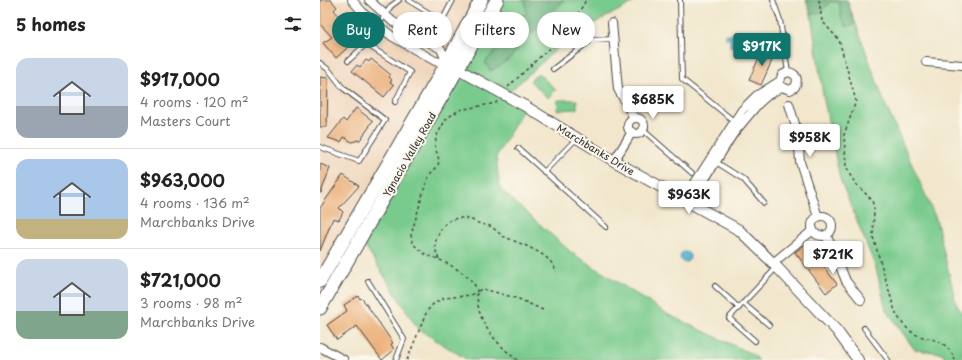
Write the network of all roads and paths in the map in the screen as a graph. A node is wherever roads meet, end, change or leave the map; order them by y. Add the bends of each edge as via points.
1 (352, 0) edge
2 (369, 0) edge
3 (399, 0) edge
4 (408, 0) edge
5 (453, 0) edge
6 (481, 0) edge
7 (496, 0) edge
8 (586, 0) edge
9 (680, 0) edge
10 (773, 0) edge
11 (819, 0) edge
12 (362, 12) edge
13 (386, 16) junction
14 (612, 23) dead end
15 (385, 31) edge
16 (613, 39) junction
17 (362, 48) edge
18 (372, 48) edge
19 (348, 61) dead end
20 (926, 62) dead end
21 (320, 63) edge
22 (962, 65) edge
23 (452, 66) junction
24 (553, 68) dead end
25 (788, 72) junction
26 (502, 93) junction
27 (395, 102) dead end
28 (789, 104) dead end
29 (634, 118) junction
30 (737, 124) junction
31 (643, 130) junction
32 (632, 132) junction
33 (576, 139) junction
34 (320, 147) edge
35 (518, 148) dead end
36 (714, 160) junction
37 (614, 161) junction
38 (544, 172) junction
39 (692, 173) dead end
40 (688, 201) junction
41 (764, 203) dead end
42 (818, 217) junction
43 (606, 227) dead end
44 (813, 230) junction
45 (825, 235) junction
46 (439, 259) junction
47 (775, 265) junction
48 (556, 272) dead end
49 (320, 281) edge
50 (368, 281) dead end
51 (714, 286) dead end
52 (477, 291) junction
53 (861, 300) dead end
54 (743, 303) junction
55 (320, 308) edge
56 (739, 308) junction
57 (543, 310) dead end
58 (769, 325) dead end
59 (864, 328) dead end
60 (755, 341) dead end
61 (320, 347) edge
62 (344, 360) edge
63 (396, 360) edge
64 (407, 360) edge
65 (517, 360) edge
66 (858, 360) edge
67 (888, 360) edge
68 (955, 360) edge

1 - 12 street
2 - 13 street
3 - 13 lane via 391,6
4 - 5 lane via 442,21
6 - 23 highway, Ygnacio Valley Road
7 - 23 highway, Ygnacio Valley Road
8 - 26 path via 564,38
9 - 30 lane via 682,79
10 - 25 lane via 780,20
11 - 68 path via 822,21 839,40 856,101 844,135 846,166 856,184 872,200 873,237 895,311 908,329 941,341
13 - 23 street via 441,49
14 - 16 street
15 - 23 street via 435,61
16 - 24 lane via 591,40
16 - 29 street via 618,89
17 - 19 lane
18 - 27 lane via 410,72
20 - 22 street
21 - 34 lane via 343,88 385,120 359,161
23 - 26 street, Marchbanks Drive
23 - 49 highway, Ygnacio Valley Road
23 - 55 highway, Ygnacio Valley Road
25 - 30 street via 742,110
25 - 30 street via 796,76 796,87 790,90 782,87 768,95
26 - 33 street, Marchbanks Drive
26 - 46 path via 496,103 459,110 446,119 436,137 438,166 430,174 425,186 411,235 413,244 425,254
28 - 42 street via 798,134 800,162
29 - 31 street via 643,121
29 - 32 street via 629,123
30 - 36 street via 733,134
31 - 32 street via 636,134
31 - 39 lane
32 - 37 street
33 - 37 street, Marchbanks Drive
33 - 38 lane
35 - 38 lane
36 - 40 street via 695,195
36 - 41 lane via 743,178
37 - 40 street, Marchbanks Drive
38 - 43 lane
40 - 47 street, Marchbanks Drive via 740,230
42 - 44 street via 813,223
42 - 45 street via 824,217 831,222 830,231
44 - 45 street via 817,235
44 - 47 street
45 - 53 street via 846,281
46 - 48 path via 434,250 436,238 443,225 452,219 470,219 488,225 504,236 524,244 551,261
46 - 52 path via 471,280
47 - 54 lane
47 - 66 street, Marchbanks Drive via 837,331
50 - 63 lane via 404,339
51 - 56 lane
52 - 57 path via 483,289 519,299
52 - 64 path via 474,294 444,298 434,303 427,311
52 - 65 path via 484,323 505,350
54 - 56 lane
54 - 58 lane
56 - 60 lane via 729,318
59 - 67 lane
61 - 62 street

